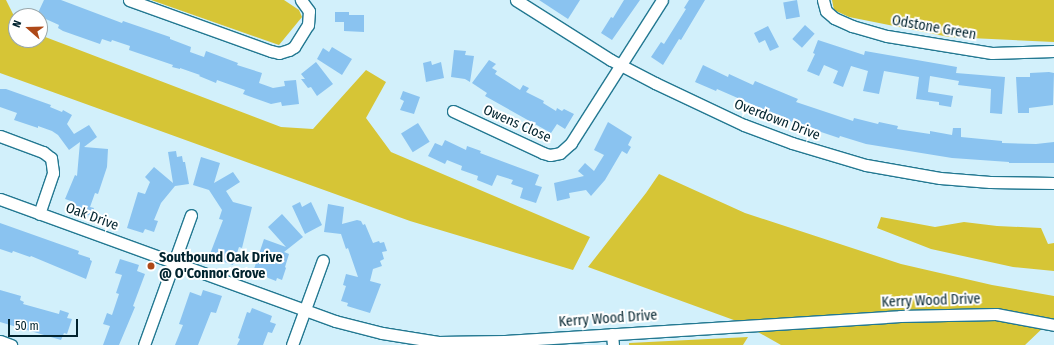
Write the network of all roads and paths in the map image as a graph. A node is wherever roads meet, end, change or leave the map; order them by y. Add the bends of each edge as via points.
1 (129, 0) edge
2 (301, 0) edge
3 (516, 0) edge
4 (662, 0) edge
5 (823, 0) edge
6 (1054, 51) edge
7 (620, 65) junction
8 (452, 111) dead end
9 (0, 136) edge
10 (1054, 183) edge
11 (0, 199) edge
12 (39, 214) junction
13 (191, 215) dead end
14 (323, 260) dead end
15 (174, 262) junction
16 (305, 310) junction
17 (1054, 325) edge
18 (613, 340) edge
19 (0, 341) edge
20 (437, 343) edge
21 (505, 343) edge
22 (11, 345) edge
23 (144, 345) edge
24 (292, 345) edge

1 - 2 street via 279,53 294,47 308,25 309,10
3 - 7 street, Overdown Drive
4 - 7 street
5 - 6 street, Odstone Green via 826,11 834,18 887,36 1007,54
7 - 8 street, Owens Close via 571,143 564,151 555,155 543,153
7 - 10 street, Overdown Drive via 681,97 744,125 844,159 891,170 964,181
9 - 12 street via 43,152 51,158 53,173
11 - 12 street, Oak Drive
12 - 15 street, Oak Drive
13 - 15 street
14 - 16 street
15 - 16 street, Kerry Wood Drive
15 - 23 street
16 - 20 street, Kerry Wood Drive via 372,331
16 - 24 street
17 - 18 street, Kerry Wood Drive via 996,314 900,316
18 - 21 street, Kerry Wood Drive
19 - 22 street
20 - 21 street, Kerry Wood Drive

